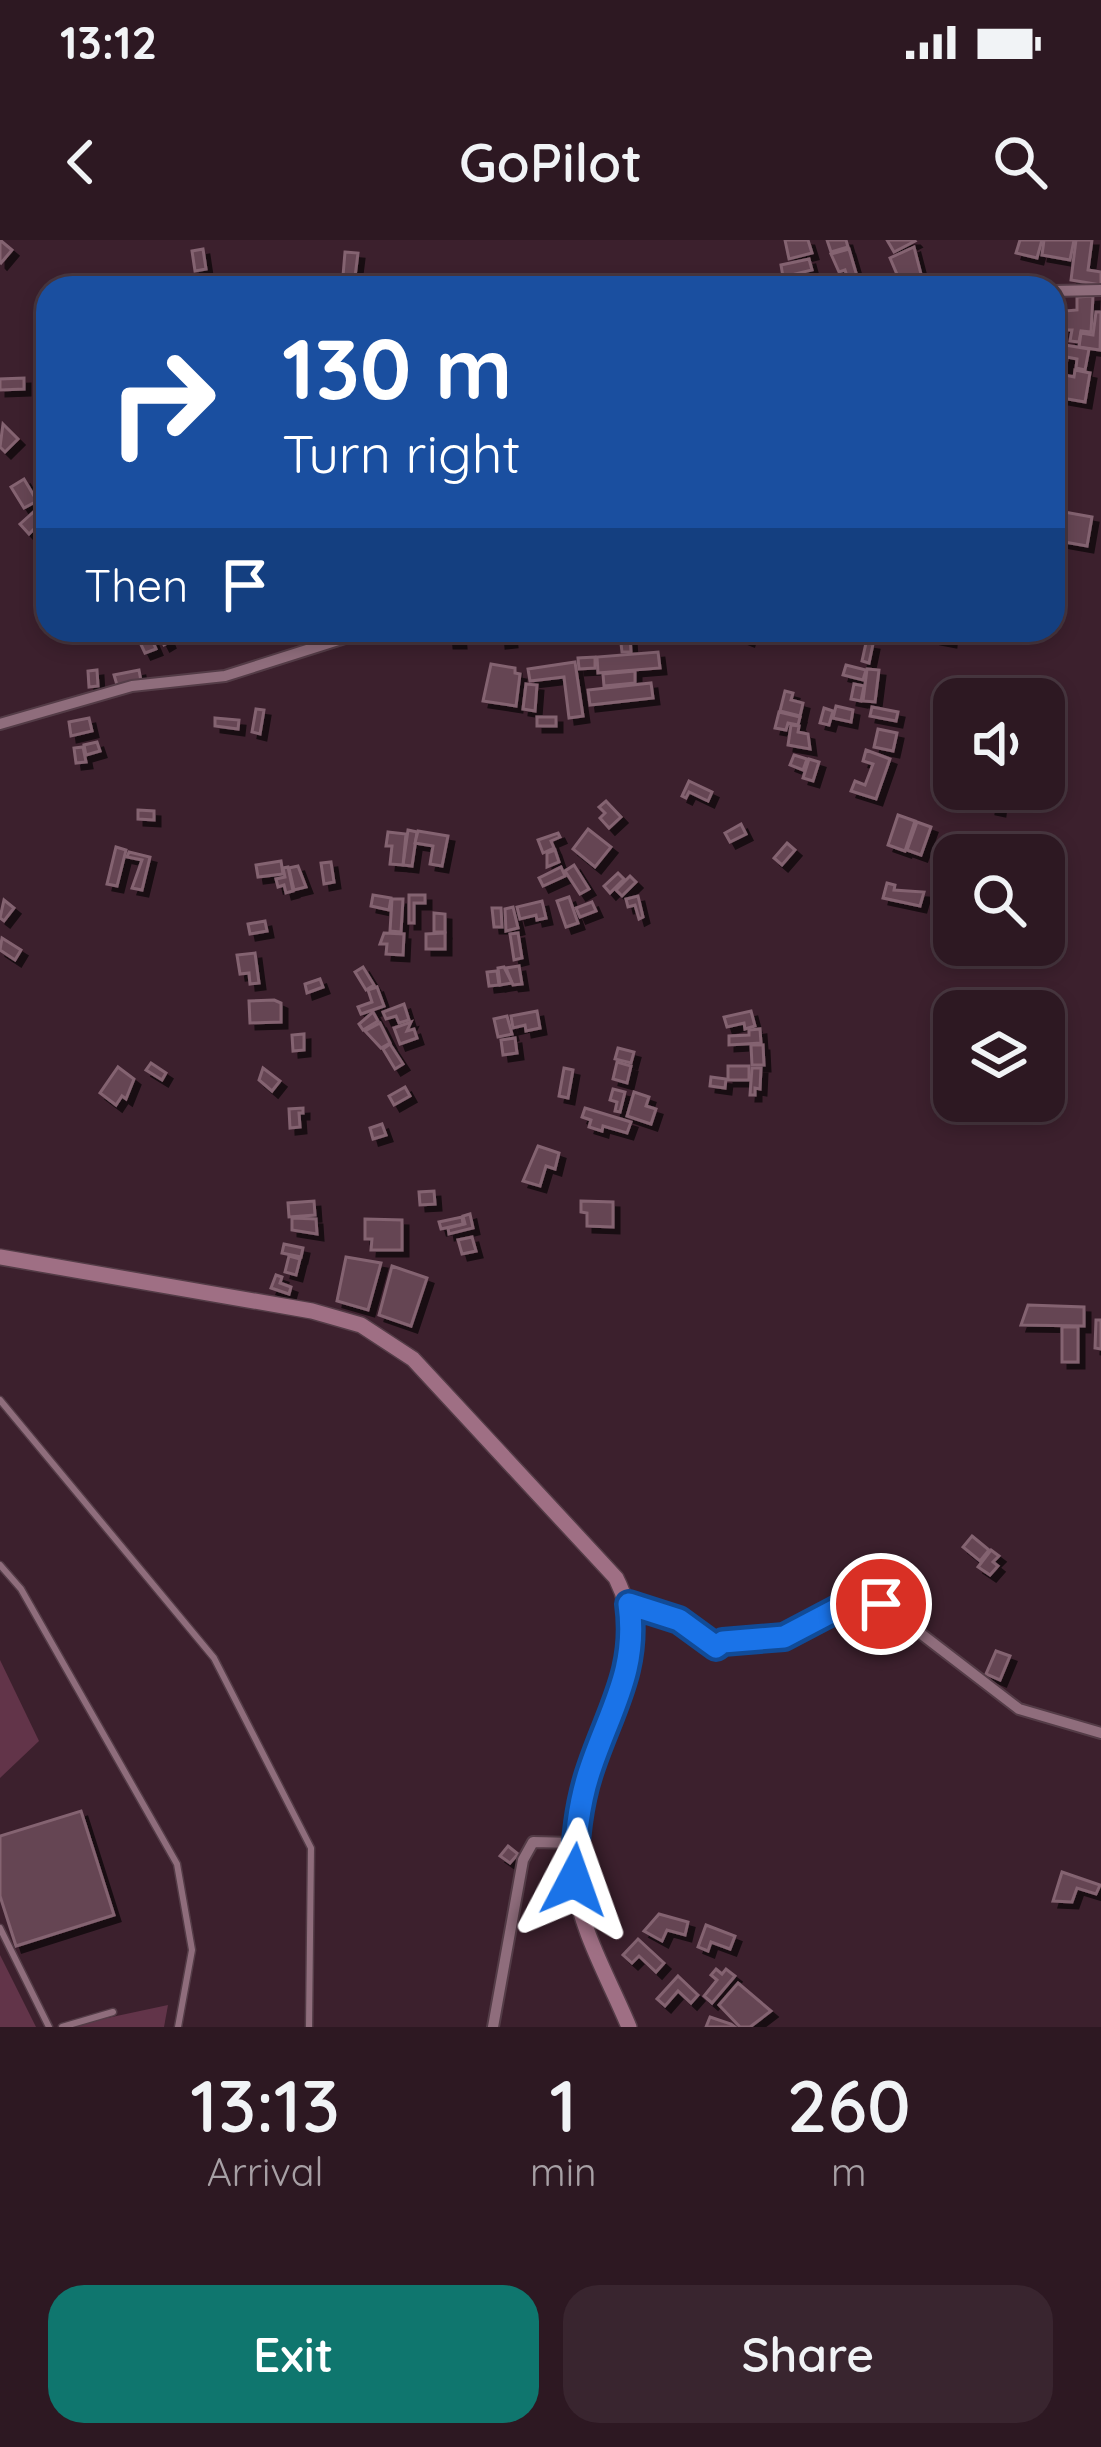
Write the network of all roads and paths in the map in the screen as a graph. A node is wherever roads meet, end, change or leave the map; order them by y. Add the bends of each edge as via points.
1 (1101, 290) edge
2 (1065, 291) edge
3 (332, 642) edge
4 (0, 724) edge
5 (0, 1257) edge
6 (0, 1400) edge
7 (0, 1565) edge
8 (629, 1604) junction
9 (1101, 1733) edge
10 (574, 1843) junction
11 (0, 1928) edge
12 (113, 2012) dead end
13 (49, 2027) edge
14 (62, 2027) edge
15 (178, 2027) edge
16 (309, 2027) edge
17 (493, 2027) edge
18 (629, 2027) edge

1 - 2 street
3 - 4 street via 225,676 132,686
5 - 8 main road via 335,1316 388,1340 509,1458 616,1578
6 - 16 lane via 214,1658 311,1848
7 - 15 lane via 21,1588 177,1864 192,1950
8 - 9 street via 679,1620 716,1647 784,1637 862,1596 1019,1709
8 - 10 main road via 626,1678 591,1767
10 - 17 street via 532,1842 523,1859
10 - 18 main road via 582,1915
11 - 13 lane
12 - 14 lane

